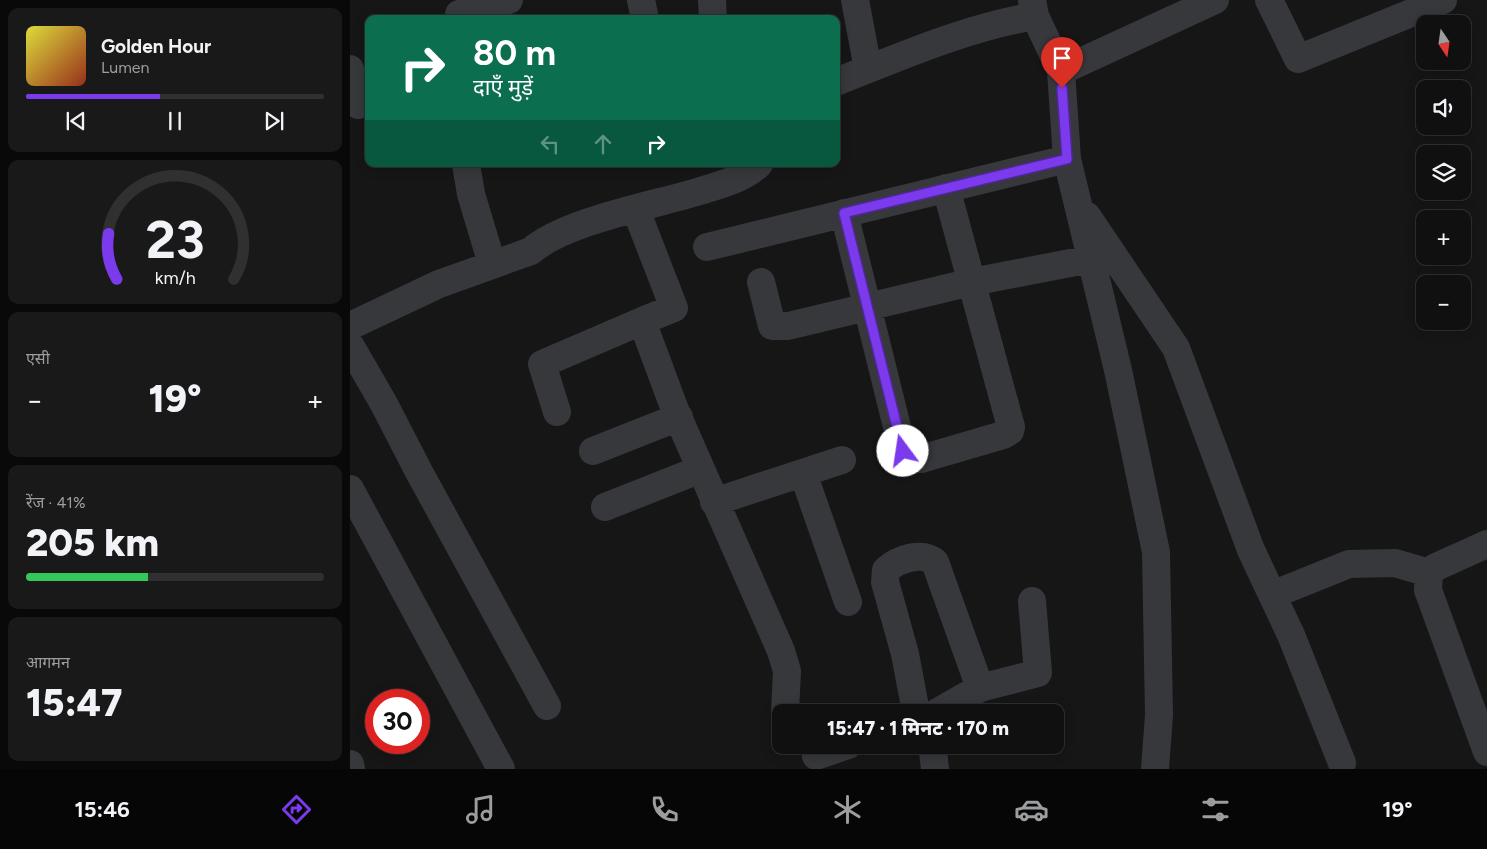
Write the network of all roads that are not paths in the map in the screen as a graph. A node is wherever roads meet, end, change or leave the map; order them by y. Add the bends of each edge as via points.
1 (511, 0) edge
2 (642, 0) edge
3 (712, 0) edge
4 (855, 0) edge
5 (1215, 0) edge
6 (1268, 0) edge
7 (1443, 0) edge
8 (1033, 8) edge
9 (458, 11) edge
10 (516, 15) edge
11 (644, 15) edge
12 (713, 15) edge
13 (350, 69) edge
14 (868, 69) junction
15 (1061, 71) junction
16 (840, 80) edge
17 (358, 105) dead end
18 (1067, 159) junction
19 (466, 167) edge
20 (754, 167) edge
21 (946, 188) junction
22 (1077, 202) junction
23 (636, 210) junction
24 (844, 213) junction
25 (707, 247) dead end
26 (1091, 259) junction
27 (492, 264) junction
28 (761, 282) dead end
29 (972, 282) junction
30 (868, 308) junction
31 (642, 321) junction
32 (350, 326) edge
33 (350, 345) edge
34 (557, 412) dead end
35 (679, 417) junction
36 (593, 451) dead end
37 (842, 460) dead end
38 (701, 468) junction
39 (803, 473) junction
40 (350, 489) edge
41 (714, 502) junction
42 (605, 507) dead end
43 (1487, 544) edge
44 (1429, 573) junction
45 (1272, 595) junction
46 (1032, 601) dead end
47 (848, 602) dead end
48 (980, 688) junction
49 (785, 704) edge
50 (914, 704) edge
51 (952, 704) edge
52 (547, 706) dead end
53 (1487, 752) edge
54 (350, 764) edge
55 (1337, 767) edge
56 (351, 769) edge
57 (501, 769) edge
58 (1155, 769) edge

1 - 9 street
1 - 10 street
2 - 11 street
3 - 12 street
4 - 14 street
5 - 15 street
6 - 7 street via 1298,59
8 - 14 street via 1012,20 924,46
8 - 15 street
13 - 17 street
14 - 16 street
15 - 18 street
18 - 21 street
18 - 22 street
19 - 27 street via 471,194
20 - 23 street via 727,183
21 - 24 street
21 - 29 street
22 - 26 street
22 - 45 street via 1176,348 1251,550
23 - 27 street via 544,240 532,251
23 - 31 street via 674,308
24 - 25 street
24 - 30 street
26 - 29 street
26 - 58 street via 1156,552 1159,715
27 - 32 street via 439,284
28 - 30 street via 772,326 788,326
29 - 30 street
29 - 30 street via 1012,427 1003,435 921,459 909,459 903,451
31 - 34 street via 542,364
31 - 35 street
33 - 52 street
35 - 36 street
35 - 38 street
37 - 39 street
38 - 41 street
38 - 42 street
39 - 41 street
39 - 47 street
40 - 57 street
41 - 49 street via 782,651 787,671
43 - 44 street via 1436,566
44 - 45 street via 1395,563 1349,564
44 - 53 street via 1428,590
45 - 55 street via 1291,635
46 - 48 street via 1038,673
48 - 50 street via 935,562 929,557 919,556 899,561 886,570 885,582 905,654
48 - 51 street
54 - 56 street

